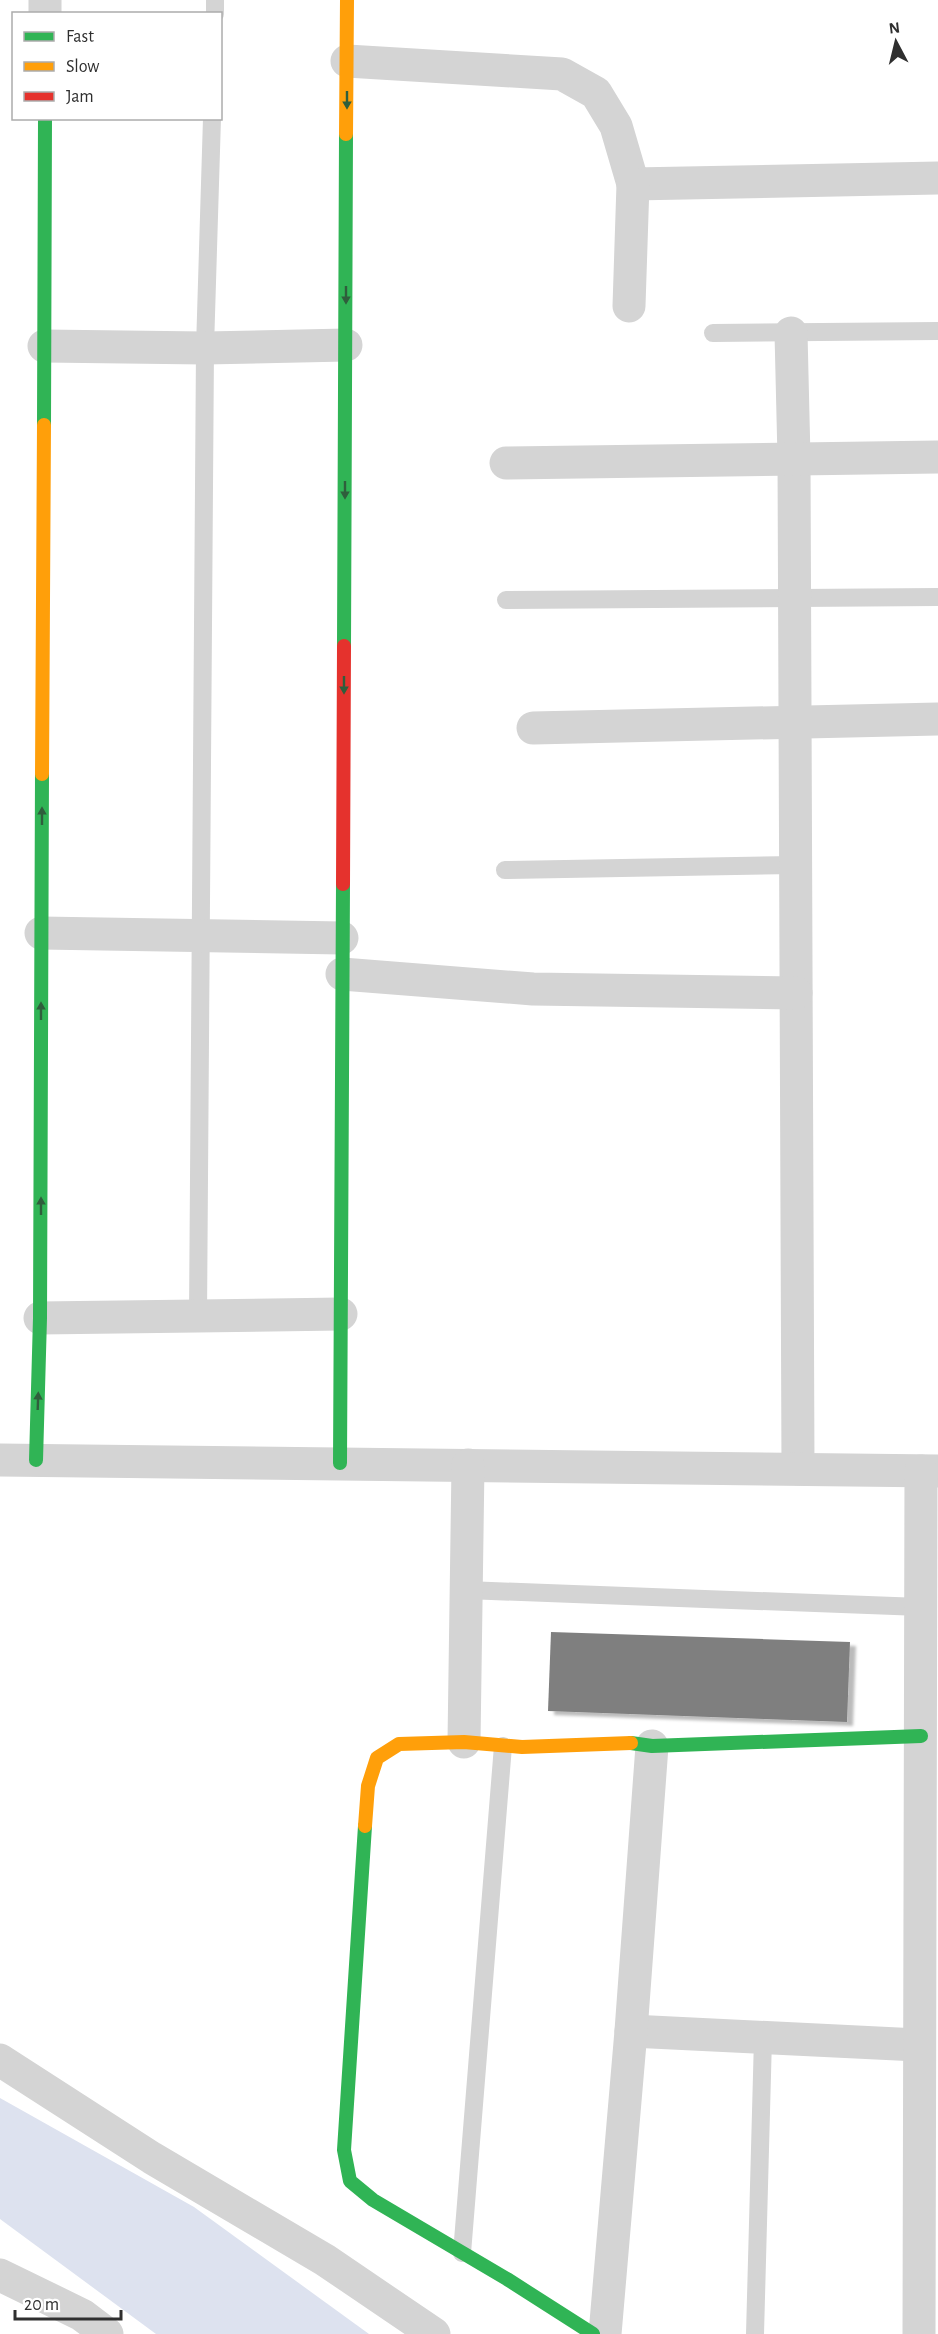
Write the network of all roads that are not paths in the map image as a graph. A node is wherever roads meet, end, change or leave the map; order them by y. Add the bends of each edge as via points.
1 (347, 0) edge
2 (347, 61) junction
3 (45, 120) edge
4 (212, 120) edge
5 (938, 178) edge
6 (633, 184) junction
7 (629, 306) dead end
8 (938, 331) edge
9 (713, 333) dead end
10 (791, 333) junction
11 (346, 345) junction
12 (44, 346) junction
13 (205, 348) junction
14 (938, 457) edge
15 (794, 458) junction
16 (506, 463) dead end
17 (938, 597) edge
18 (795, 598) junction
19 (506, 600) dead end
20 (938, 719) edge
21 (795, 722) junction
22 (533, 728) dead end
23 (795, 865) junction
24 (505, 870) dead end
25 (41, 933) junction
26 (203, 937) junction
27 (342, 938) junction
28 (342, 974) junction
29 (796, 993) junction
30 (341, 1314) junction
31 (198, 1317) junction
32 (40, 1318) junction
33 (0, 1460) edge
34 (36, 1460) junction
35 (340, 1463) junction
36 (468, 1465) junction
37 (798, 1469) junction
38 (930, 1471) edge
39 (466, 1590) junction
40 (921, 1606) junction
41 (921, 1736) junction
42 (464, 1742) junction
43 (503, 1746) junction
44 (652, 1746) junction
45 (631, 2031) junction
46 (763, 2038) junction
47 (918, 2045) junction
48 (0, 2060) edge
49 (462, 2253) junction
50 (0, 2275) edge
51 (107, 2334) edge
52 (434, 2334) edge
53 (594, 2334) edge
54 (605, 2334) edge
55 (754, 2334) edge
56 (919, 2334) edge

1 - 2 street
2 - 6 street via 562,74 596,93 616,126
2 -> 11 street
3 - 12 street
4 - 13 lane
5 - 6 street
6 - 7 street
8 - 10 lane
9 - 10 lane
10 - 15 street
11 - 13 street
11 -> 27 street
12 - 13 street
25 -> 12 street
13 - 26 lane
14 - 15 street
15 - 16 street
15 - 18 street
17 - 18 lane
18 - 19 lane
18 - 21 street
20 - 21 street
21 - 22 street
21 - 23 street
23 - 24 lane
23 - 29 street
25 - 26 street
32 -> 25 street
26 - 27 street
26 - 31 lane
27 - 28 street
28 - 29 street via 533,989
28 - 30 street
29 - 37 street
30 - 31 street
30 - 35 street
31 - 32 street
34 -> 32 street
33 - 34 street
34 - 35 street
35 - 36 street
36 - 37 street
36 - 39 street
37 - 38 street
38 - 40 street
39 - 40 lane
39 - 42 street
40 - 41 street
41 - 44 street
41 - 47 street
42 - 43 street
42 - 49 street via 399,1744 377,1758 368,1786 344,2150 350,2181 373,2200
43 - 44 street
43 - 49 lane
44 - 45 street
45 - 46 street
45 - 54 street
46 - 47 street
46 - 55 lane
47 - 56 street
48 - 52 street via 152,2158 325,2260
49 - 53 street
50 - 51 street via 82,2315

